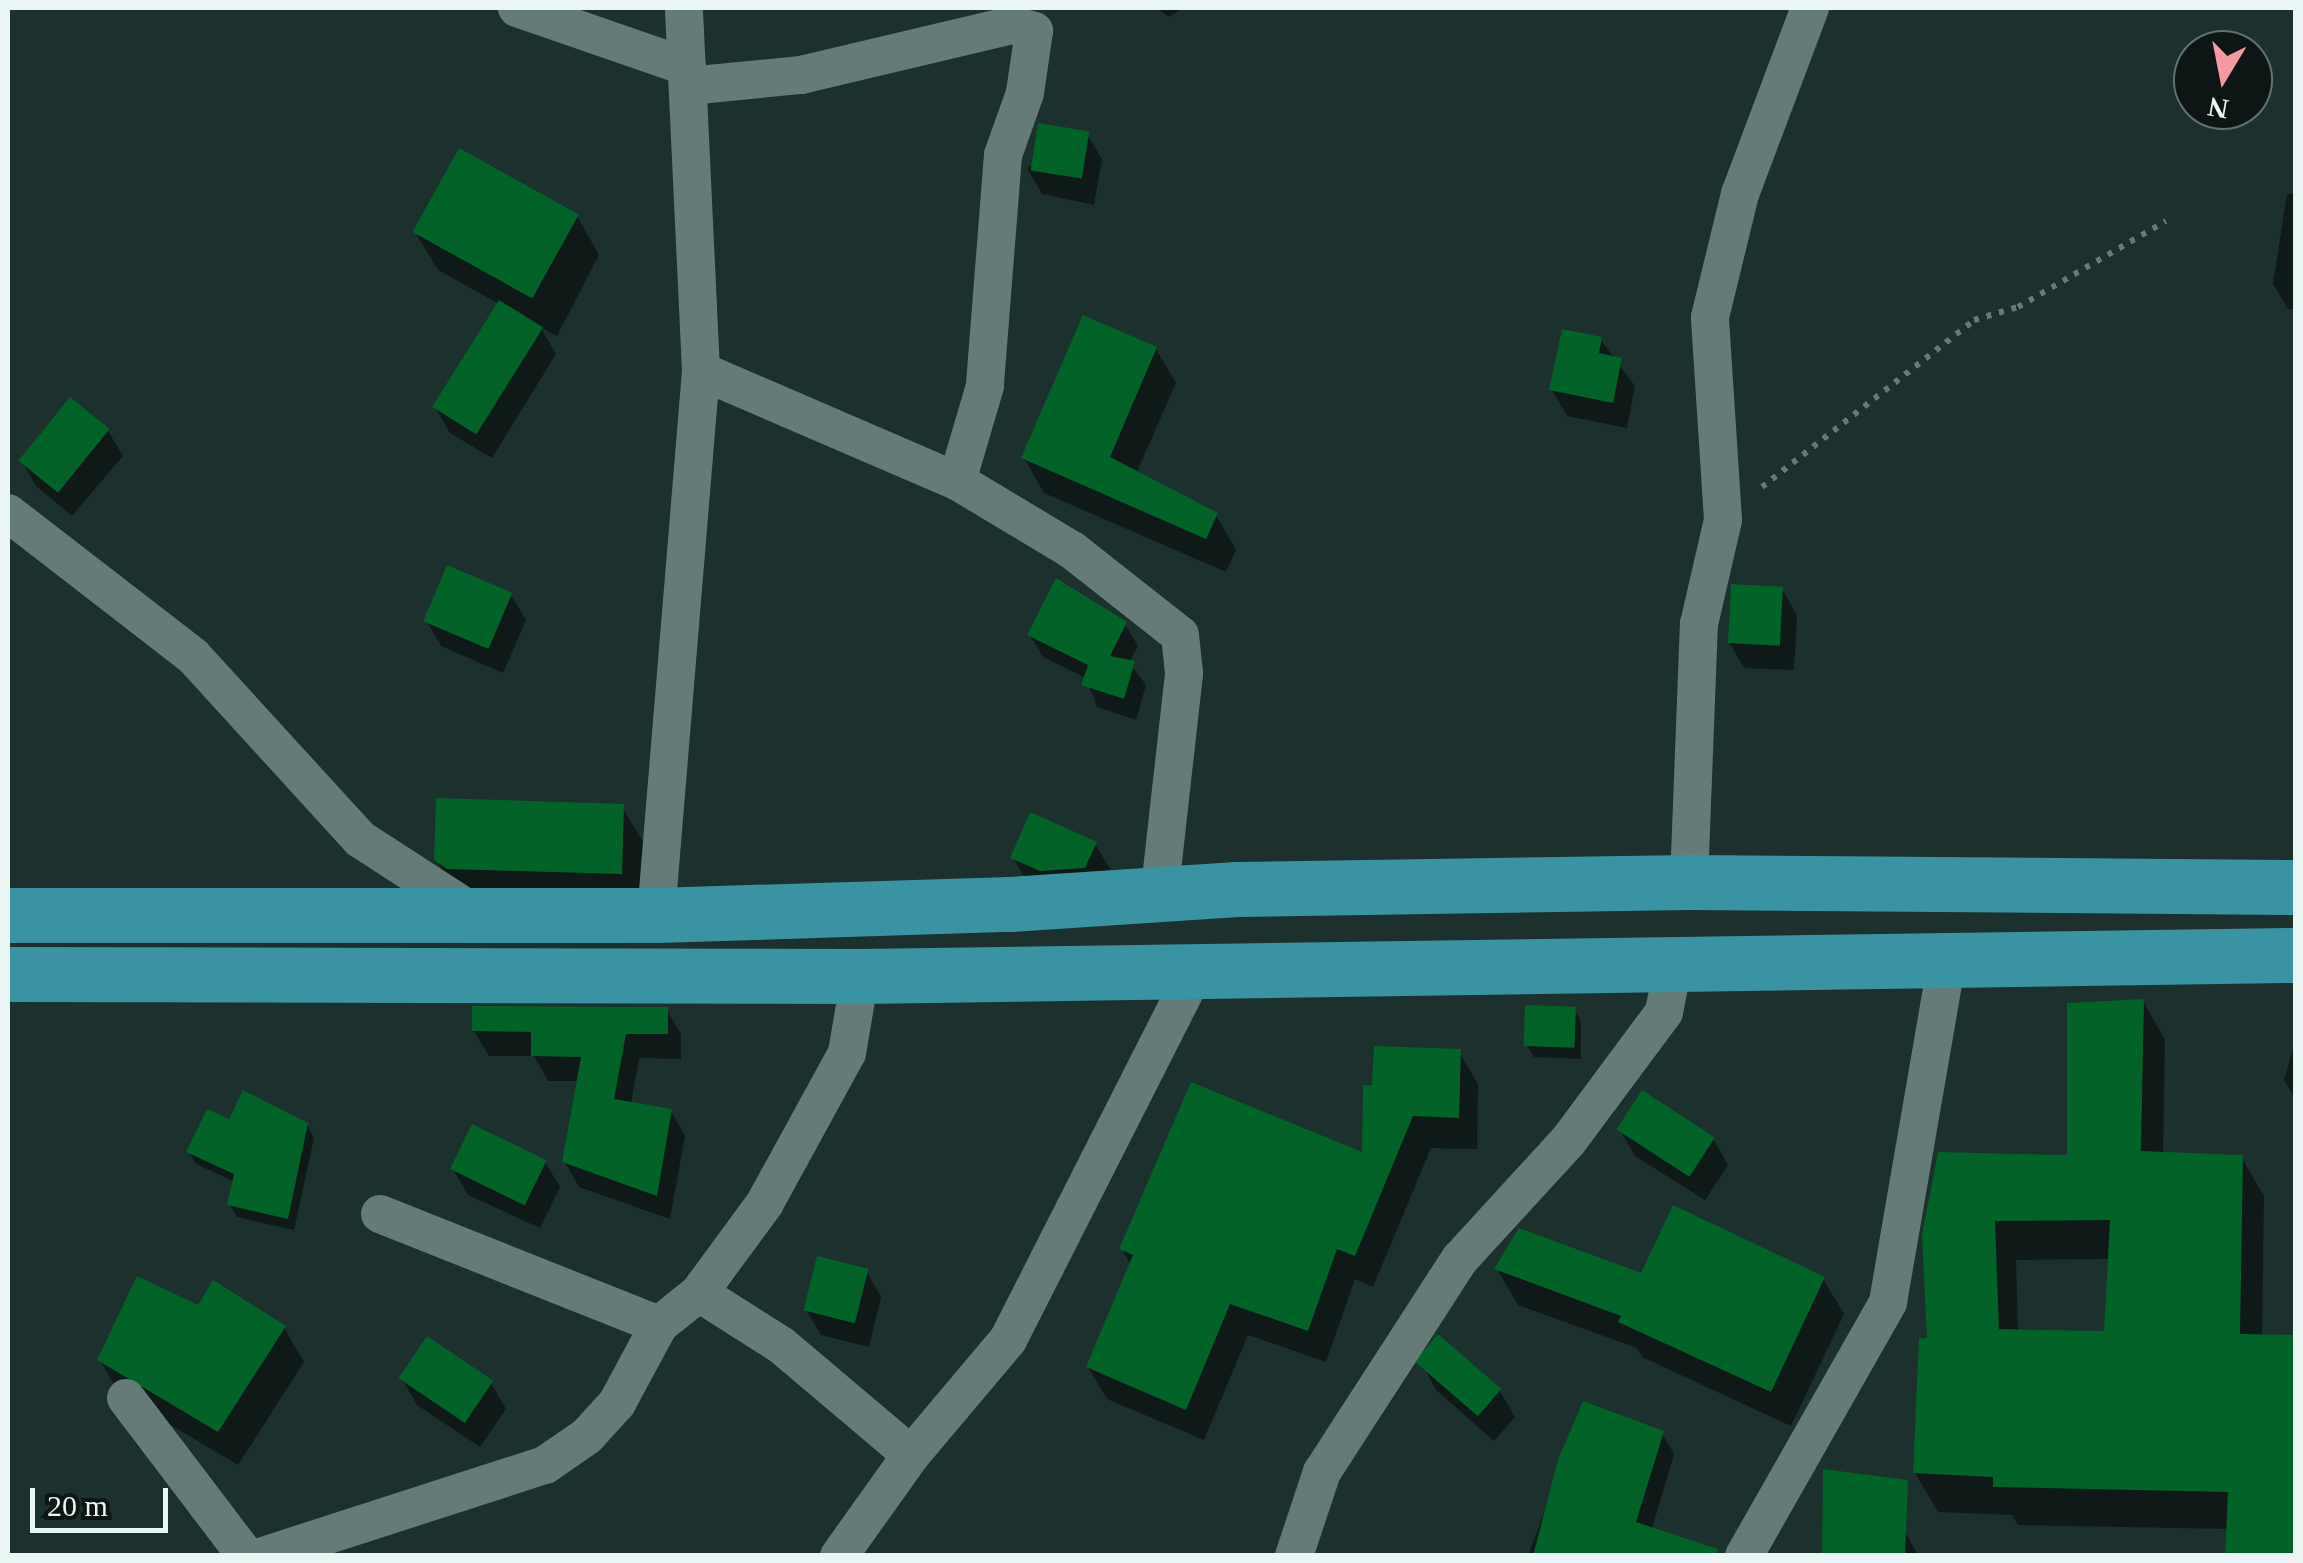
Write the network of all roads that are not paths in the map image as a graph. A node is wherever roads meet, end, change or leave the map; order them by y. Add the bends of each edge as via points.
1 (516, 8) edge
2 (684, 8) edge
3 (1810, 8) edge
4 (688, 76) junction
5 (701, 371) junction
6 (957, 481) junction
7 (8, 513) edge
8 (1689, 882) junction
9 (2296, 887) edge
10 (1159, 897) junction
11 (8, 915) edge
12 (656, 915) junction
13 (478, 916) junction
14 (2296, 955) edge
15 (1947, 962) junction
16 (1673, 966) junction
17 (1196, 970) junction
18 (8, 974) edge
19 (860, 976) junction
20 (380, 1214) dead end
21 (699, 1293) junction
22 (660, 1325) junction
23 (126, 1398) dead end
24 (910, 1455) junction
25 (246, 1556) edge
26 (263, 1556) edge
27 (839, 1556) edge
28 (1294, 1556) edge
29 (1744, 1556) edge

1 - 4 street
2 - 4 street
3 - 8 street via 1740,194 1710,317 1723,520 1699,624
4 - 5 street
4 - 6 street via 818,72 1012,25 1034,31 1025,93 1003,154 986,386
5 - 6 street
5 - 12 street
6 - 10 street via 1072,550 1180,634 1184,674
7 - 13 street via 193,656 360,839
8 - 9 main road
8 - 10 main road via 1237,889
10 - 12 main road
11 - 13 main road
12 - 13 main road
14 - 15 main road
15 - 16 main road
15 - 29 street via 1888,1302
16 - 17 main road
16 - 28 street via 1664,1012 1569,1140 1460,1259 1322,1472
17 - 19 main road
17 - 24 street via 1008,1340
18 - 19 main road
19 - 21 street via 847,1053 764,1203
20 - 22 street
21 - 22 street
21 - 24 street via 781,1345
22 - 26 street via 617,1403 587,1436 545,1464
23 - 25 street
24 - 27 street

